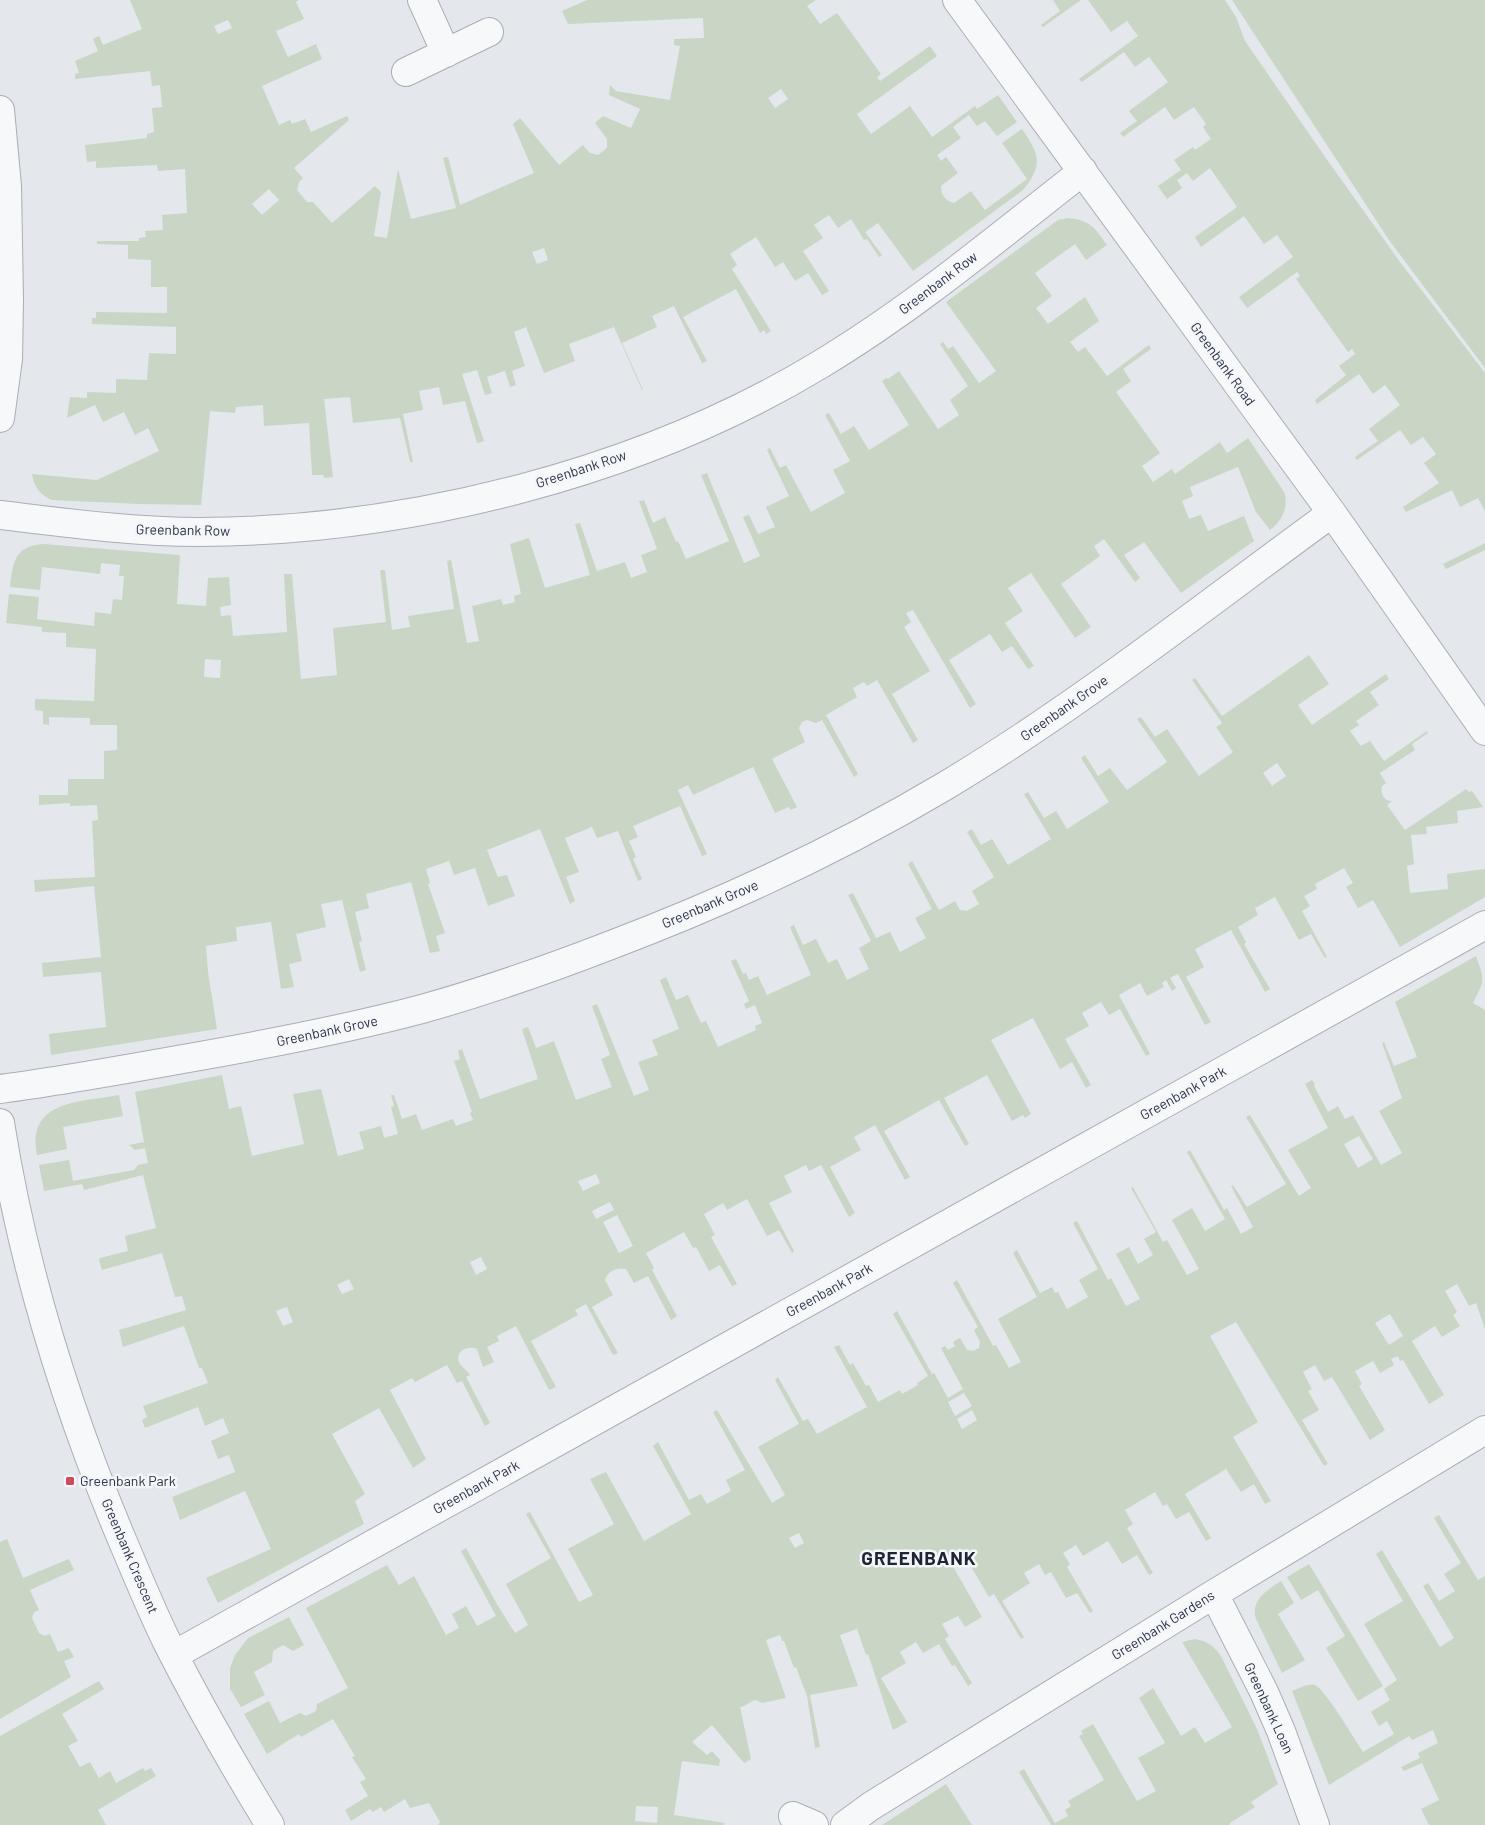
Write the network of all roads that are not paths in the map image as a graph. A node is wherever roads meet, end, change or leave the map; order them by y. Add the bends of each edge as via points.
1 (422, 0) edge
2 (957, 0) edge
3 (489, 32) dead end
4 (446, 53) junction
5 (406, 72) dead end
6 (0, 110) edge
7 (1083, 171) junction
8 (0, 418) edge
9 (1332, 513) junction
10 (0, 515) edge
11 (1485, 731) edge
12 (1485, 925) edge
13 (0, 1089) edge
14 (0, 1124) edge
15 (1485, 1430) edge
16 (1214, 1594) junction
17 (174, 1655) junction
18 (270, 1825) edge
19 (844, 1825) edge
20 (1315, 1825) edge

1 - 4 street
2 - 7 street, Greenbank Road
3 - 4 street
4 - 5 street
6 - 8 street via 7,186 9,300 8,359
7 - 9 street, Greenbank Road
7 - 10 street, Greenbank Row via 907,307 820,365 724,416 571,474 467,502 308,526 200,532 146,531
9 - 11 street, Greenbank Road
9 - 13 street, Greenbank Grove via 1081,698 1015,742 864,831 732,896 522,978 424,1008 271,1043
12 - 17 street, Greenbank Park
14 - 17 street, Greenbank Crescent via 22,1234 64,1387 112,1516
15 - 16 street, Greenbank Gardens
16 - 19 street, Greenbank Gardens via 879,1800
16 - 20 street, Greenbank Loan via 1264,1692
17 - 18 street, Greenbank Crescent via 227,1754

